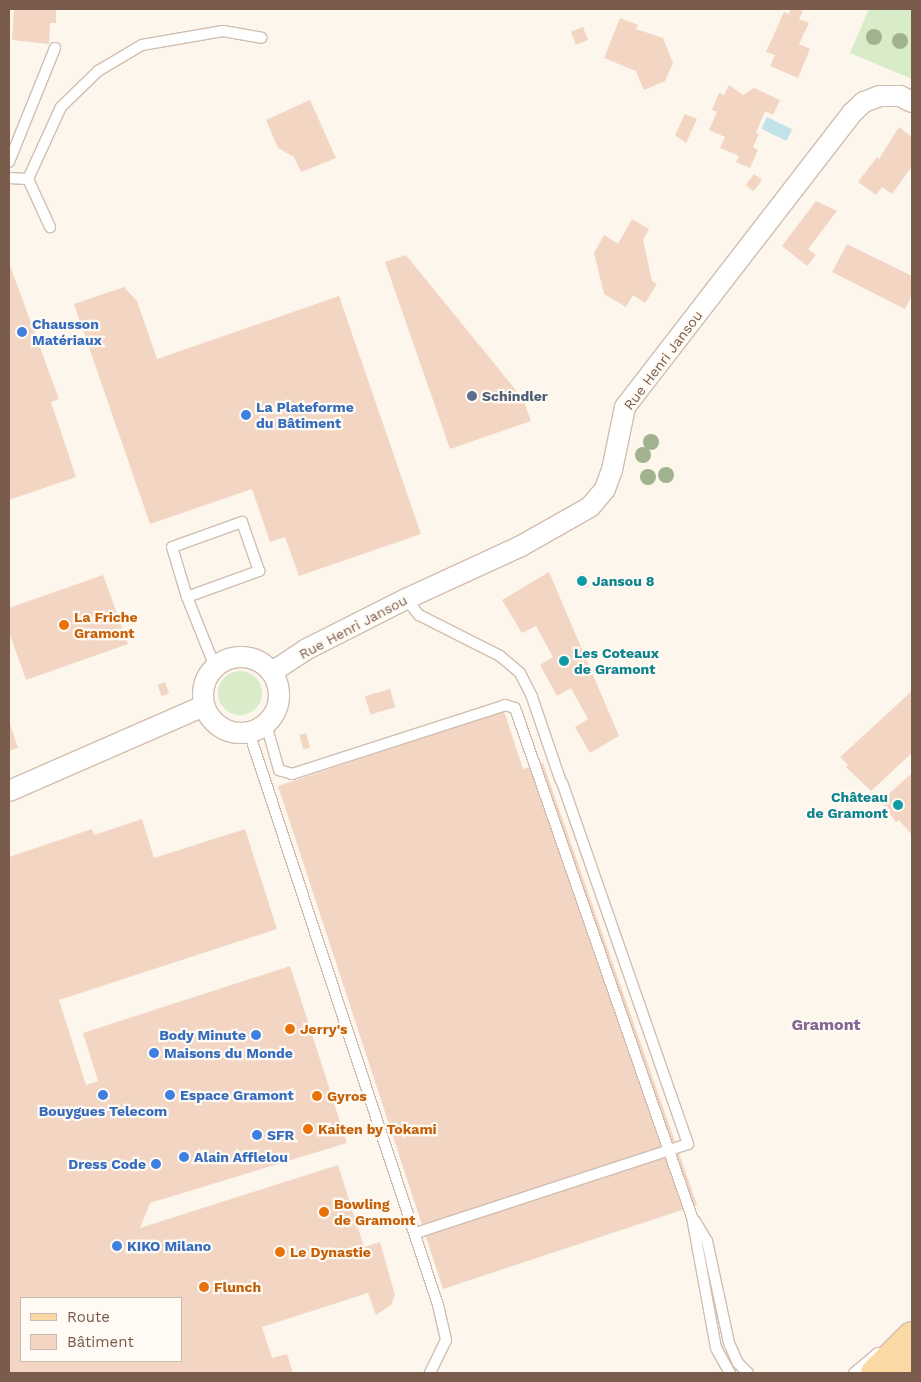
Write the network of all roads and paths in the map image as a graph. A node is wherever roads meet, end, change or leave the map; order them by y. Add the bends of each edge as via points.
1 (261, 38) dead end
2 (55, 48) dead end
3 (912, 102) edge
4 (9, 162) edge
5 (9, 178) edge
6 (28, 179) junction
7 (50, 227) dead end
8 (187, 597) junction
9 (406, 599) junction
10 (215, 667) junction
11 (272, 672) junction
12 (204, 706) junction
13 (257, 728) junction
14 (9, 791) edge
15 (669, 1150) junction
16 (692, 1218) junction
17 (416, 1233) junction
18 (912, 1327) edge
19 (912, 1336) edge
20 (912, 1366) edge
21 (430, 1373) edge
22 (730, 1373) edge
23 (748, 1373) edge
24 (854, 1373) edge
25 (875, 1373) edge
26 (905, 1373) edge

1 - 6 lane via 222,32 142,45 98,70 61,107
2 - 4 lane
3 - 9 street, Rue Henri Jansou via 900,96 880,96 864,102 852,113 625,407 612,470 605,489 590,507 521,546
5 - 6 lane
6 - 7 lane
8 - 8 lane via 259,572 242,522 172,547
8 - 10 lane
9 - 11 street, Rue Henri Jansou via 307,649
9 - 15 lane via 419,615 500,656 520,673 532,697 688,1144
10 - 11 street via 238,656 263,663
10 - 12 street via 204,684
11 - 13 street via 280,694 276,710
12 - 13 street via 209,716 226,730
12 - 14 street
13 - 15 lane via 279,770 292,774 505,706 515,708
13 - 17 lane
15 - 16 lane
15 - 17 lane
16 - 22 lane via 716,1348
16 - 23 lane via 707,1240 728,1343 738,1363
17 - 21 lane via 446,1340
18 - 24 lane
19 - 25 main road
20 - 26 main road

